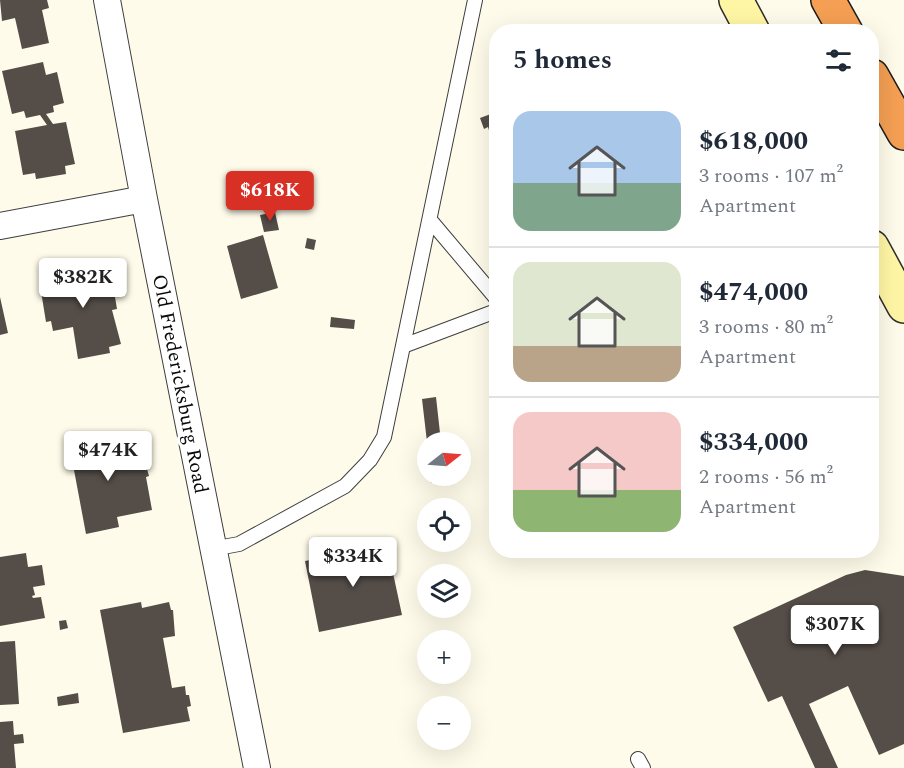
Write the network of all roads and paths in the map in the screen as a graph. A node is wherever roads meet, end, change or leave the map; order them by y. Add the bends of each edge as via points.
1 (107, 0) edge
2 (475, 0) edge
3 (736, 0) edge
4 (828, 0) edge
5 (749, 24) edge
6 (842, 24) edge
7 (879, 88) edge
8 (904, 133) edge
9 (144, 199) junction
10 (430, 220) junction
11 (0, 226) edge
12 (879, 259) edge
13 (489, 290) edge
14 (904, 306) edge
15 (489, 314) edge
16 (404, 346) junction
17 (213, 549) junction
18 (256, 768) edge

1 - 9 street, Old Fredericksburg Road
2 - 10 lane
3 - 5 main road
4 - 6 highway
7 - 8 highway
9 - 11 street
9 - 17 street, Old Fredericksburg Road
10 - 13 lane
10 - 16 lane
12 - 14 main road
15 - 16 lane
16 - 17 lane via 384,437 370,460 345,486 239,544
17 - 18 street, Old Fredericksburg Road

